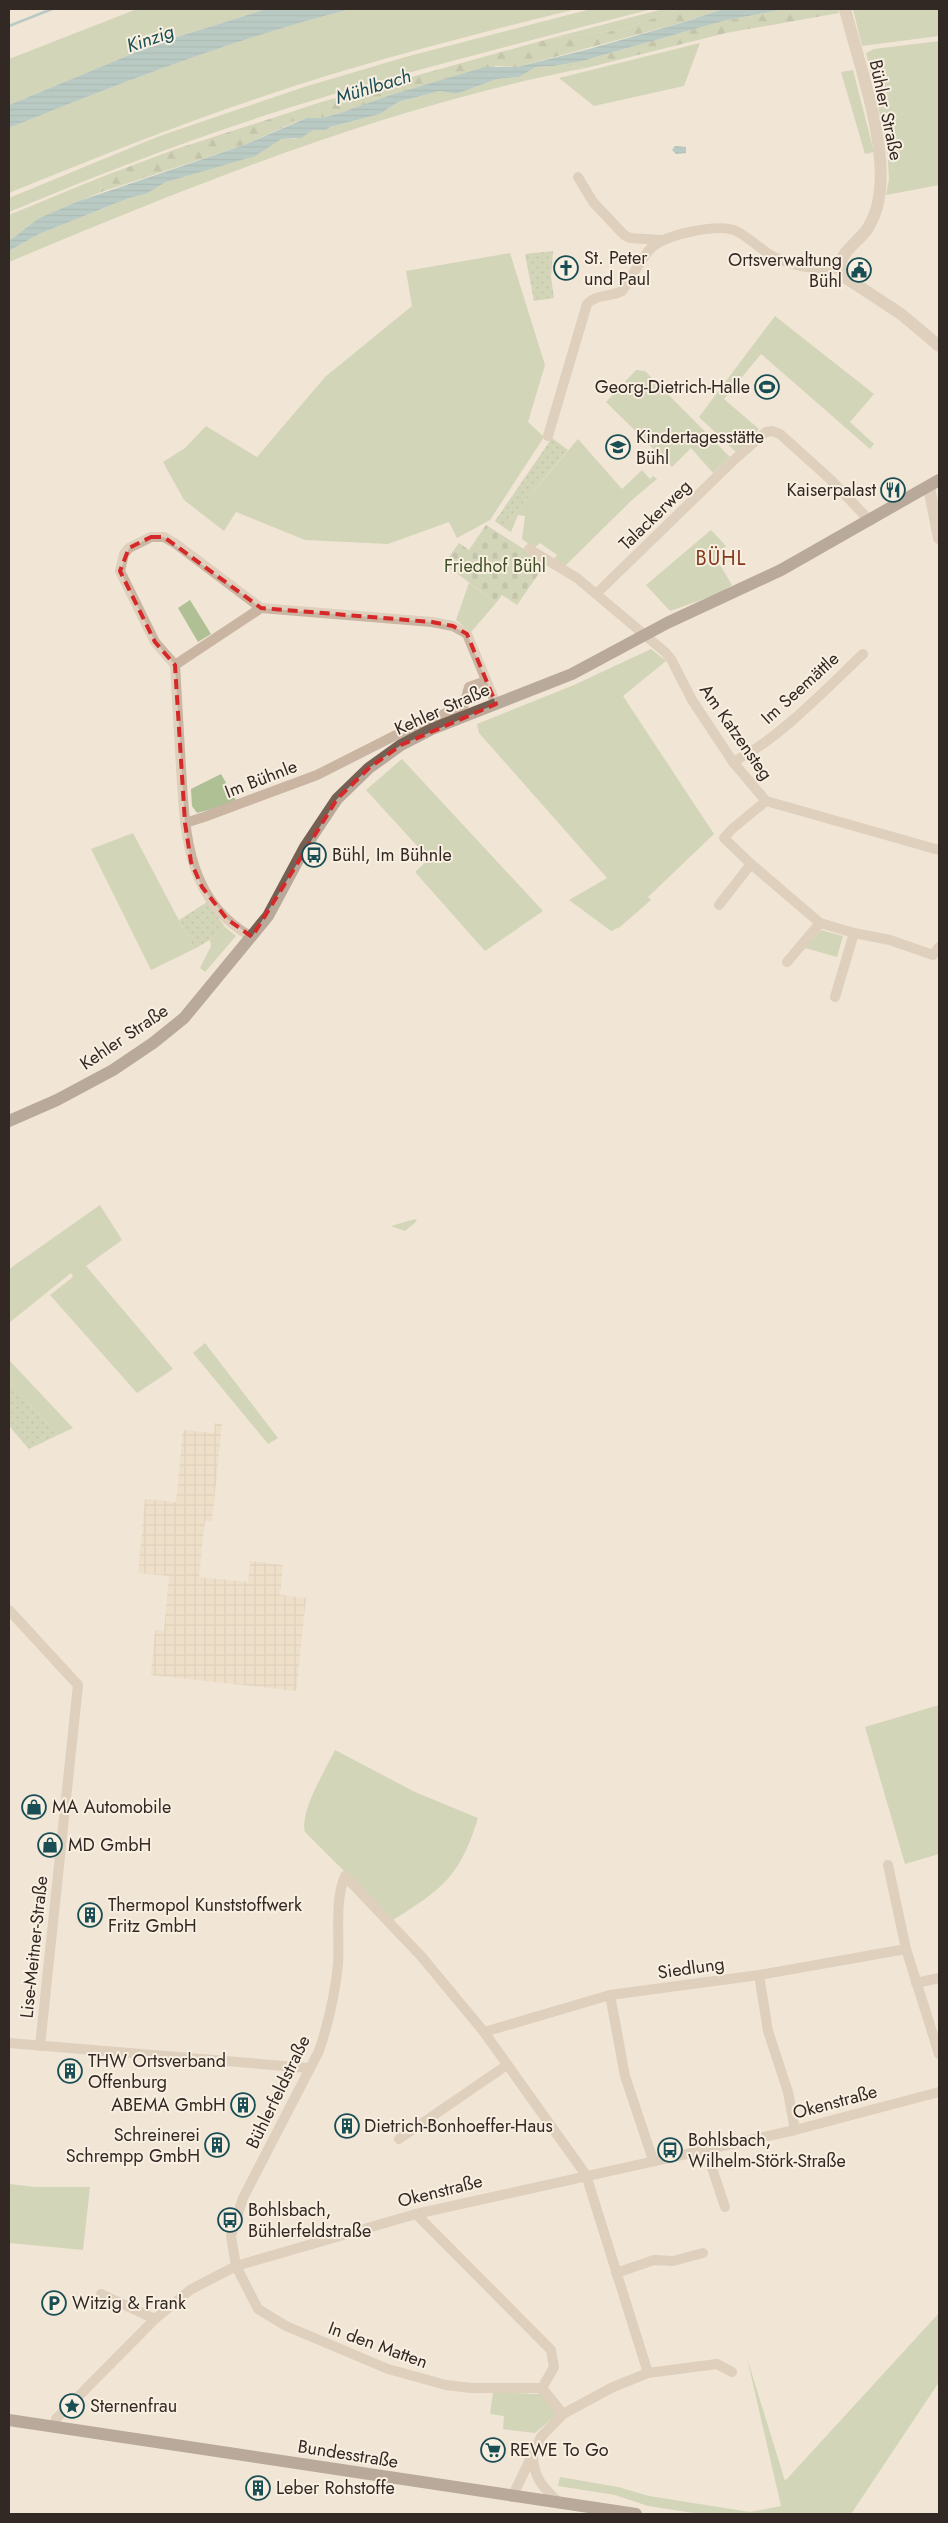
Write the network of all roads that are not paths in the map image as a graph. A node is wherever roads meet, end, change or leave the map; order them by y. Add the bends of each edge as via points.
1 (845, 9) edge
2 (578, 177) dead end
3 (661, 240) junction
4 (840, 268) junction
5 (939, 346) edge
6 (548, 436) dead end
7 (934, 484) edge
8 (870, 521) junction
9 (939, 538) edge
10 (528, 549) dead end
11 (596, 594) junction
12 (261, 608) junction
13 (643, 636) junction
14 (863, 654) dead end
15 (175, 665) junction
16 (486, 681) junction
17 (496, 704) junction
18 (346, 760) joint
19 (733, 762) junction
20 (766, 801) junction
21 (184, 822) junction
22 (939, 850) edge
23 (751, 864) junction
24 (719, 905) dead end
25 (820, 923) junction
26 (854, 933) junction
27 (252, 938) junction
28 (939, 947) edge
29 (787, 962) dead end
30 (835, 996) dead end
31 (9, 1121) edge
32 (9, 1610) edge
33 (888, 1865) dead end
34 (906, 1949) junction
35 (759, 1975) junction
36 (939, 1978) edge
37 (916, 1983) junction
38 (610, 1995) junction
39 (484, 2032) junction
40 (9, 2043) edge
41 (40, 2046) junction
42 (939, 2054) edge
43 (507, 2065) junction
44 (309, 2068) junction
45 (939, 2092) edge
46 (796, 2130) junction
47 (399, 2139) dead end
48 (706, 2150) junction
49 (653, 2160) junction
50 (586, 2175) junction
51 (725, 2207) dead end
52 (416, 2214) junction
53 (703, 2253) dead end
54 (236, 2266) junction
55 (616, 2273) junction
56 (101, 2294) dead end
57 (155, 2319) junction
58 (732, 2372) dead end
59 (648, 2373) junction
60 (542, 2388) junction
61 (562, 2414) junction
62 (9, 2420) edge
63 (55, 2427) junction
64 (533, 2454) junction
65 (512, 2497) junction
66 (561, 2504) junction
67 (615, 2513) edge
68 (636, 2514) edge

1 - 4 street, Bühler Straße via 875,127 881,174 873,219 868,230 845,254
2 - 3 street via 593,202 624,235
3 - 4 street via 696,231 733,230 772,256 790,263
3 - 6 street via 649,250 622,290 594,298 587,304
4 - 5 street via 844,276 901,314
7 - 8 main road, Kehler Straße
7 - 9 street
8 - 11 street, Talackerweg via 780,434 766,432
8 - 13 main road, Kehler Straße via 781,570
10 - 11 street, Am Katzensteg via 577,578
11 - 13 street, Am Katzensteg
12 - 15 street
12 - 15 street via 164,537 151,537 129,548 120,571 155,642
12 - 16 street via 453,626 467,634
13 - 17 main road, Kehler Straße via 572,674
13 - 19 street, Am Katzensteg via 671,659 692,700
14 - 19 street, Im Seemättle via 753,752
15 - 21 street
16 - 17 street
16 - 18 street, Kehler Straße via 469,687 464,705
17 - 27 main road, Kehler Straße via 401,746 350,786 325,815 268,916
18 - 21 street, Im Bühnle via 316,775 204,818
19 - 20 street, Am Katzensteg
20 - 22 street, Am Katzensteg
20 - 23 street via 724,838
21 - 27 street via 192,862 202,887 227,919
23 - 24 street
23 - 25 street
25 - 26 street
25 - 29 street
26 - 28 street via 890,940 933,955
26 - 30 street
27 - 31 main road, Kehler Straße via 184,1018 153,1043 105,1074
32 - 41 street, Lise-Meitner-Straße via 78,1685
33 - 34 street
34 - 35 street, Siedlung
34 - 37 street
35 - 38 street, Siedlung
35 - 46 street via 768,2032 788,2092
36 - 37 street
37 - 42 street
38 - 39 street, Siedlung
38 - 49 street via 625,2076
39 - 43 street, Bühlerfeldstraße
39 - 44 street, Bühlerfeldstraße via 421,1956 345,1876 340,1895 338,1966 327,2028
40 - 41 street
41 - 44 street
43 - 47 street
43 - 50 street, Bühlerfeldstraße
44 - 54 street, Bühlerfeldstraße via 243,2198 230,2236
45 - 46 street, Okenstraße
46 - 48 street, Okenstraße
48 - 49 street, Okenstraße
48 - 51 street
49 - 50 street, Okenstraße
50 - 52 street, Okenstraße
50 - 55 street, Bühlerfeldstraße
52 - 54 street, Okenstraße
52 - 60 street via 551,2350 554,2366
53 - 55 street via 672,2261 654,2260
54 - 57 street, Okenstraße via 190,2290
54 - 60 street, In den Matten via 258,2309 286,2326 382,2367 446,2385
55 - 59 street, Bühlerfeldstraße
56 - 57 street
57 - 63 street, Okenstraße via 56,2418
58 - 59 street via 717,2364
59 - 61 street
60 - 61 street
61 - 64 street via 541,2437
62 - 63 main road
63 - 65 main road, Bundesstraße
64 - 65 street
64 - 66 street via 537,2479
65 - 66 main road, Bundesstraße
66 - 67 main road, Bundesstraße
67 - 68 main road, Bundesstraße

